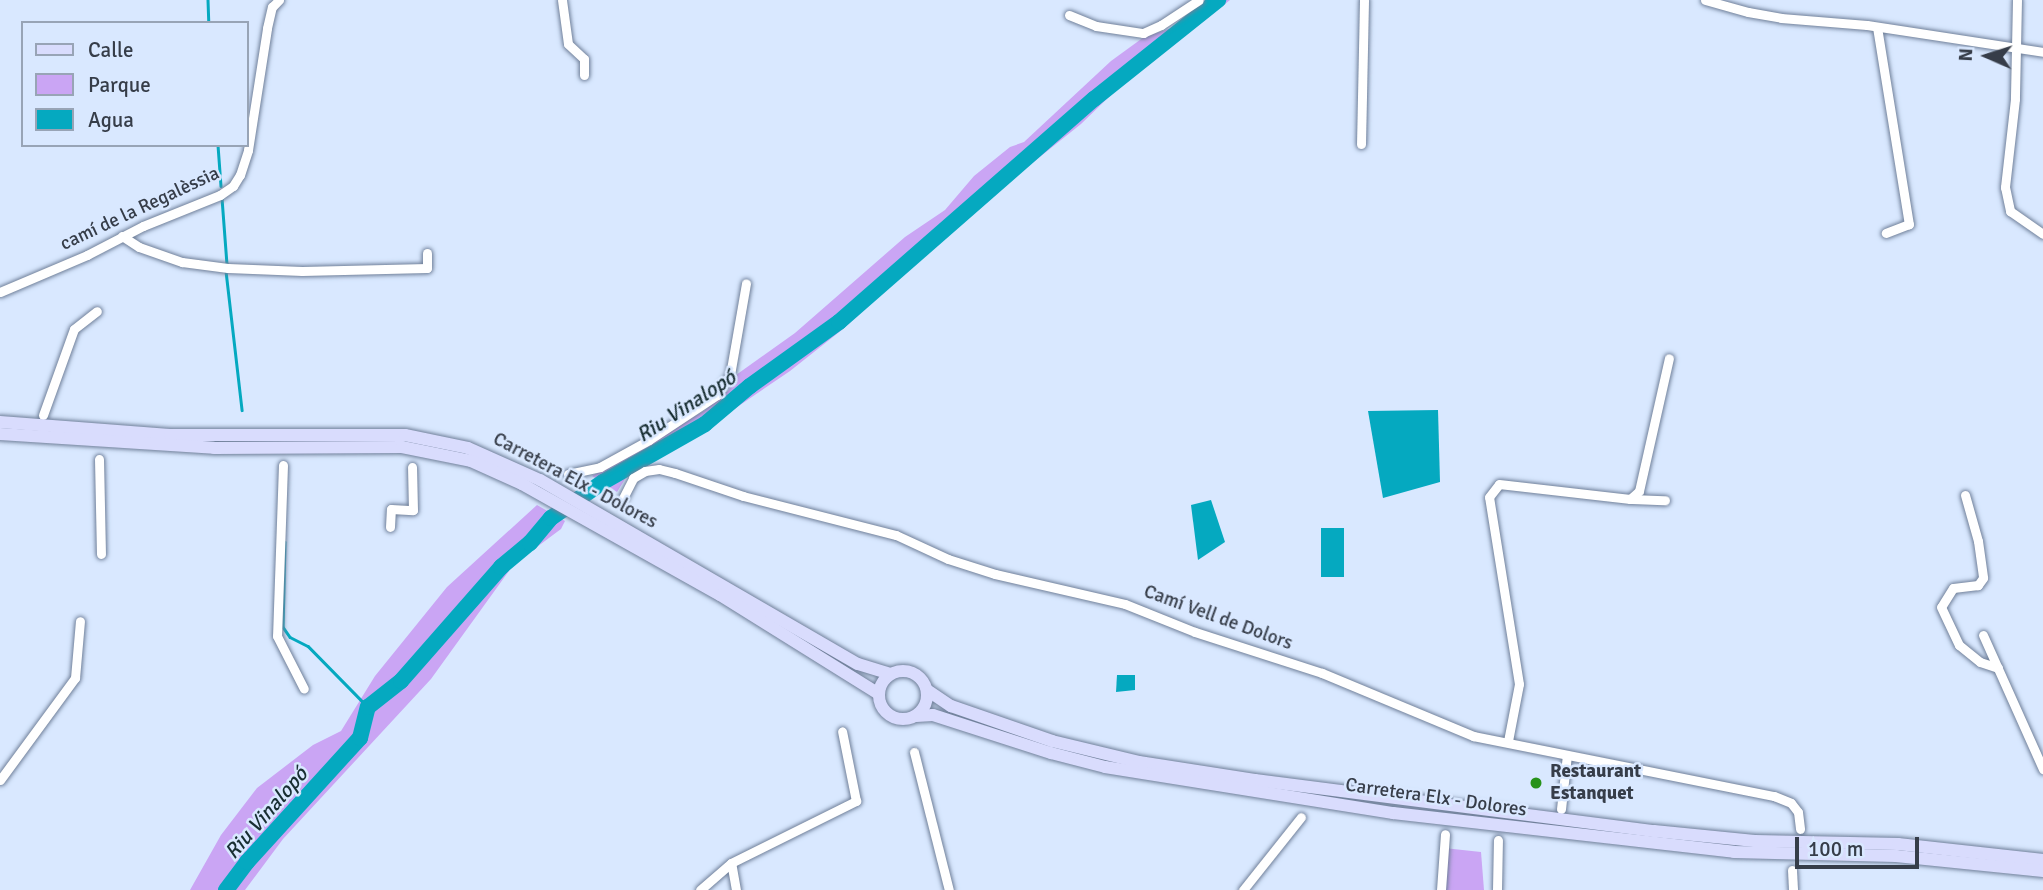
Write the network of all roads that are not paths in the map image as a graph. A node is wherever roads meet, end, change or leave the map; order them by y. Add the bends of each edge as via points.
1 (279, 0) edge
2 (562, 0) edge
3 (1199, 0) edge
4 (1364, 0) edge
5 (1705, 0) edge
6 (2017, 0) edge
7 (1069, 15) dead end
8 (1877, 27) junction
9 (2014, 46) junction
10 (2043, 52) edge
11 (584, 75) dead end
12 (1361, 144) dead end
13 (1886, 233) dead end
14 (2043, 234) edge
15 (122, 236) junction
16 (428, 253) dead end
17 (746, 283) dead end
18 (0, 292) edge
19 (97, 311) dead end
20 (1669, 358) dead end
21 (43, 415) dead end
22 (0, 422) edge
23 (0, 435) edge
24 (99, 459) dead end
25 (283, 465) dead end
26 (412, 467) dead end
27 (568, 474) dead end
28 (538, 486) junction
29 (1965, 495) dead end
30 (1630, 499) junction
31 (1665, 500) dead end
32 (621, 502) dead end
33 (602, 521) junction
34 (390, 527) dead end
35 (101, 554) dead end
36 (80, 621) dead end
37 (1983, 635) dead end
38 (1998, 668) junction
39 (891, 674) junction
40 (304, 689) dead end
41 (927, 690) junction
42 (879, 694) junction
43 (916, 716) junction
44 (842, 731) dead end
45 (1508, 741) junction
46 (914, 752) dead end
47 (1567, 755) junction
48 (2043, 769) edge
49 (0, 780) edge
50 (1560, 809) dead end
51 (1301, 817) dead end
52 (1800, 829) dead end
53 (1445, 834) dead end
54 (1498, 840) dead end
55 (2043, 860) edge
56 (731, 863) junction
57 (1792, 870) dead end
58 (2043, 871) edge
59 (700, 890) edge
60 (736, 890) edge
61 (949, 890) edge
62 (1242, 890) edge
63 (1441, 890) edge
64 (1497, 890) edge
65 (1793, 890) edge

1 - 15 street, camí de la Regalèssia via 272,6 267,28 248,150 233,186
2 - 11 street via 568,44 584,60
3 - 7 street via 1143,33 1097,26
4 - 12 street
5 - 8 street via 1781,18
6 - 9 street
8 - 9 street
8 - 13 street via 1909,224
9 - 10 street
9 - 14 street via 2015,99 2005,187 2010,211
15 - 16 street via 182,262 228,268 428,268
15 - 18 street, camí de la Regalèssia
17 - 27 street via 730,375 717,395 600,467
19 - 21 street via 74,329
20 - 30 street via 1639,491
22 - 28 main road, Carretera Elx - Dolores via 170,435 405,435 468,448
23 - 28 main road, Carretera Elx - Dolores via 214,449 402,447 471,461
24 - 35 street
25 - 40 street via 277,636
26 - 34 street via 413,510 391,509
28 - 33 main road, Carretera Elx - Dolores
29 - 38 street via 1983,578 1978,585 1952,588 1941,607 1959,645 1980,662
30 - 31 street
30 - 45 street via 1499,484 1489,496 1519,684
32 - 45 street, Camí Vell de Dolors via 633,478 645,471 675,472 743,496 896,535 995,574 1125,604 1360,688 1473,736
33 - 39 main road, Carretera Elx - Dolores via 858,664
33 - 42 main road, Carretera Elx - Dolores
36 - 49 street via 75,678
37 - 38 street
38 - 48 street
39 - 41 main road via 914,674
39 - 42 main road
41 - 43 main road
41 - 55 main road, Carretera Elx - Dolores via 951,706 1052,741 1139,762 1255,780 1695,836 1898,844
42 - 43 main road via 884,709 894,717
43 - 58 main road, Carretera Elx - Dolores via 933,715 1115,769 1393,813 1734,852 1896,856
44 - 56 street via 856,801
45 - 47 street, Camí Vell de Dolors
46 - 61 street
47 - 50 street
47 - 52 street, Camí Vell de Dolors via 1774,796 1798,811
51 - 62 street
53 - 63 street
54 - 64 street
56 - 59 street
56 - 60 street
57 - 65 street

